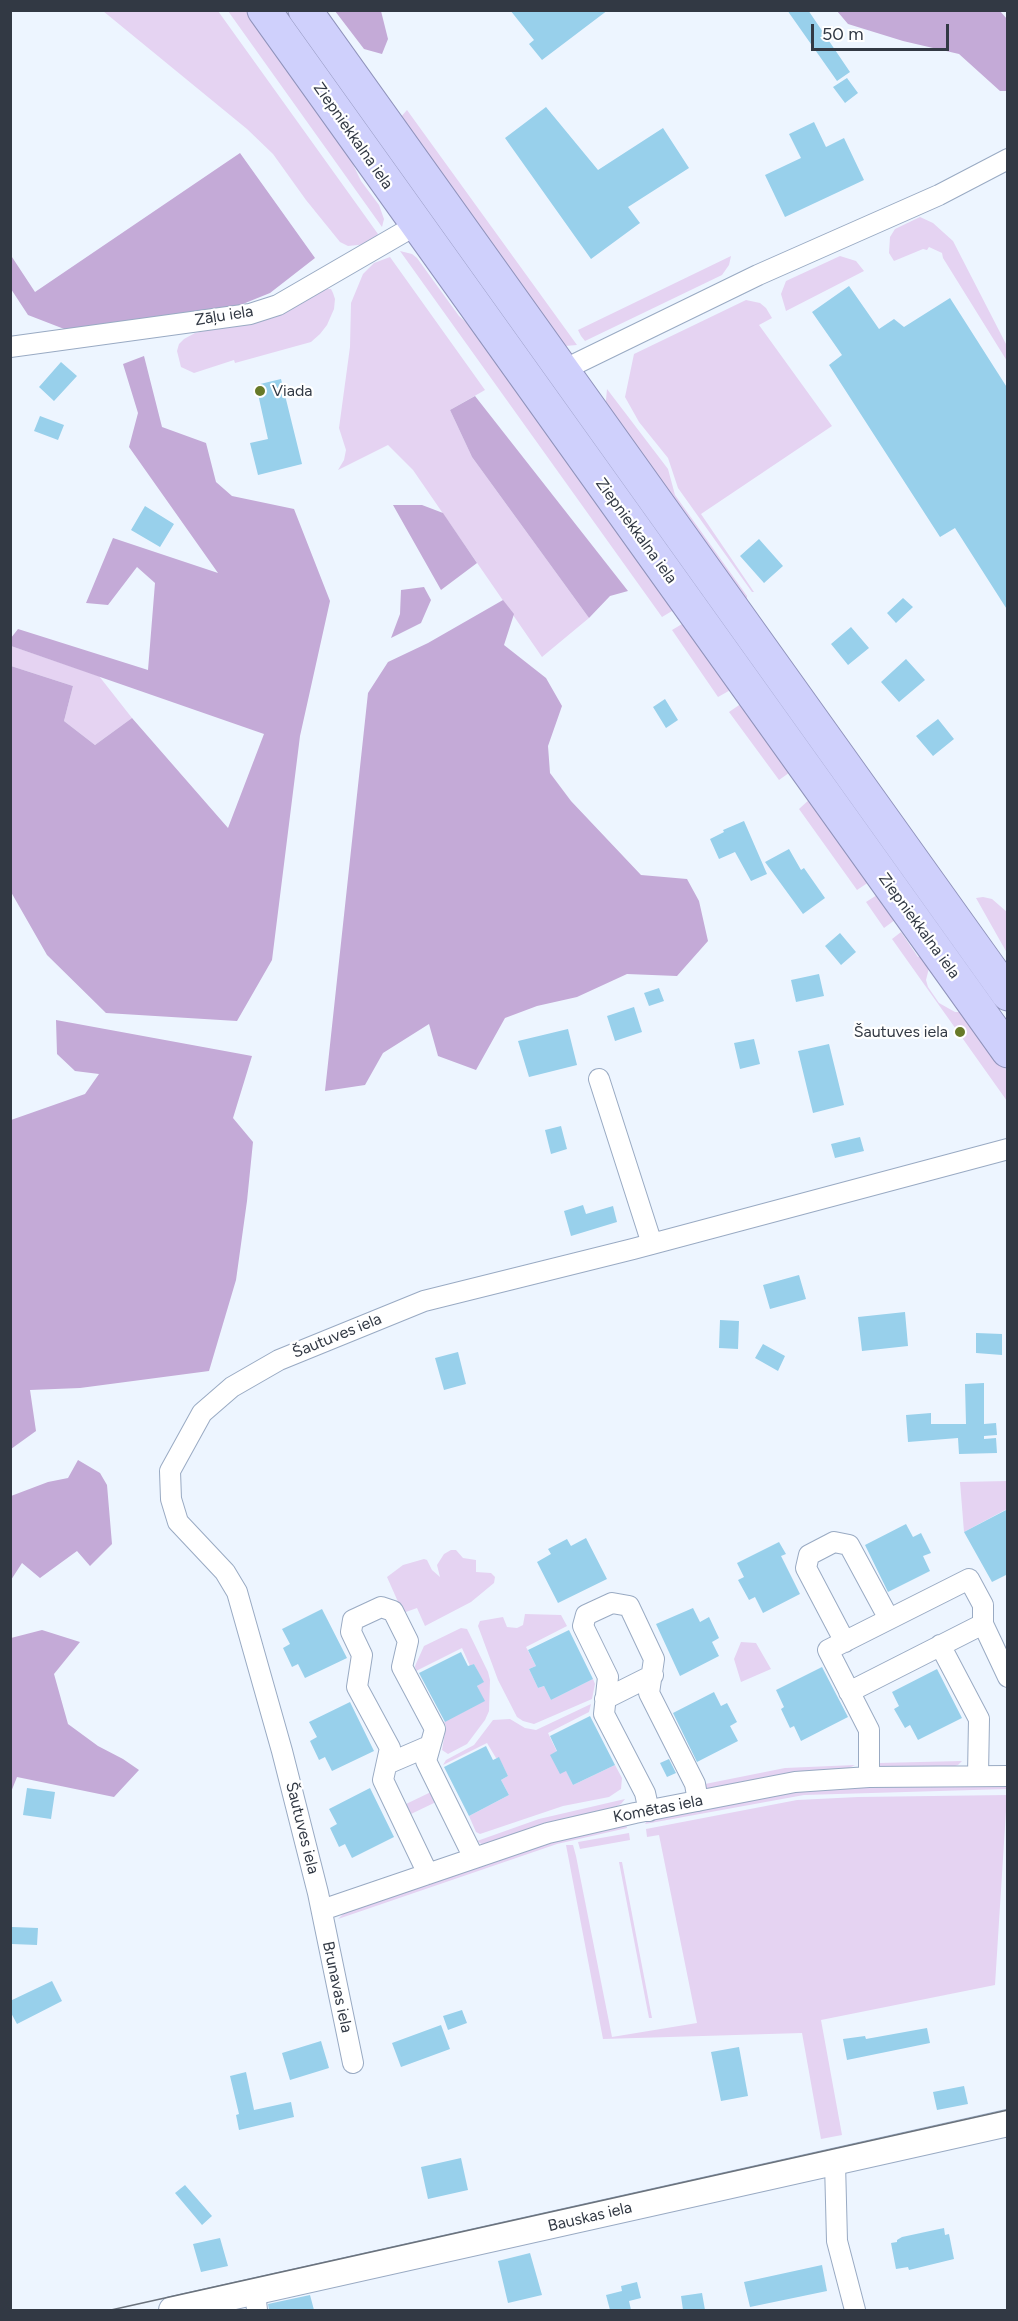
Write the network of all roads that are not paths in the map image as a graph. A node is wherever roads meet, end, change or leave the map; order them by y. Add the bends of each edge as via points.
1 (305, 10) edge
2 (265, 11) edge
3 (1008, 159) edge
4 (416, 225) junction
5 (10, 347) edge
6 (561, 371) junction
7 (524, 374) junction
8 (976, 951) junction
9 (951, 971) junction
10 (1008, 994) edge
11 (1008, 1052) edge
12 (598, 1079) dead end
13 (1008, 1149) edge
14 (652, 1244) junction
15 (889, 1620) junction
16 (983, 1624) junction
17 (845, 1642) junction
18 (940, 1645) junction
19 (653, 1675) junction
20 (1008, 1677) edge
21 (849, 1692) junction
22 (605, 1699) junction
23 (429, 1746) junction
24 (387, 1764) junction
25 (978, 1775) junction
26 (1008, 1776) edge
27 (869, 1777) junction
28 (698, 1801) junction
29 (649, 1810) junction
30 (474, 1858) junction
31 (428, 1874) junction
32 (322, 1910) junction
33 (353, 2063) dead end
34 (1008, 2123) edge
35 (835, 2163) junction
36 (256, 2301) edge
37 (172, 2310) edge
38 (855, 2310) edge

1 - 6 highway, Ziepniekkalna iela
2 - 4 highway, Ziepniekkalna iela
3 - 6 street via 939,195 758,274
4 - 5 street, Zāļu iela via 278,305 250,314
4 - 7 highway, Ziepniekkalna iela
6 - 7 highway via 550,380 541,381
6 - 8 highway, Ziepniekkalna iela
7 - 9 highway, Ziepniekkalna iela
8 - 9 highway via 961,954
8 - 10 highway, Ziepniekkalna iela
9 - 11 highway, Ziepniekkalna iela
12 - 14 street
13 - 14 street, Šautuves iela
14 - 32 street, Šautuves iela via 424,1301 279,1360 232,1387 202,1413 170,1471 171,1499 178,1522 225,1572 237,1592
15 - 16 street via 969,1579 983,1605
15 - 17 street
15 - 17 street via 849,1545 834,1542 809,1555 806,1568
16 - 18 street
16 - 20 street
17 - 21 street via 828,1650
18 - 21 street
18 - 25 street via 979,1719
19 - 22 street
19 - 22 street via 654,1659 629,1606 612,1603 586,1615 583,1626 608,1677
19 - 28 street via 649,1693 695,1784
21 - 27 street via 869,1730
22 - 29 street via 604,1713 645,1793
23 - 24 street
23 - 24 street via 435,1730 402,1667 408,1641 393,1611 381,1607 353,1620 351,1632 362,1655 357,1687 390,1748
23 - 30 street via 426,1761
24 - 31 street via 383,1780
25 - 26 street, Komētas iela
25 - 27 street, Komētas iela
27 - 28 street, Komētas iela via 795,1782
28 - 29 street, Komētas iela
29 - 30 street, Komētas iela via 548,1833
30 - 31 street, Komētas iela
31 - 32 street, Komētas iela
32 - 33 street, Brunavas iela
34 - 35 street, Bauskas iela
35 - 36 street, Bauskas iela
35 - 38 street via 837,2241
36 - 37 street, Bauskas iela

